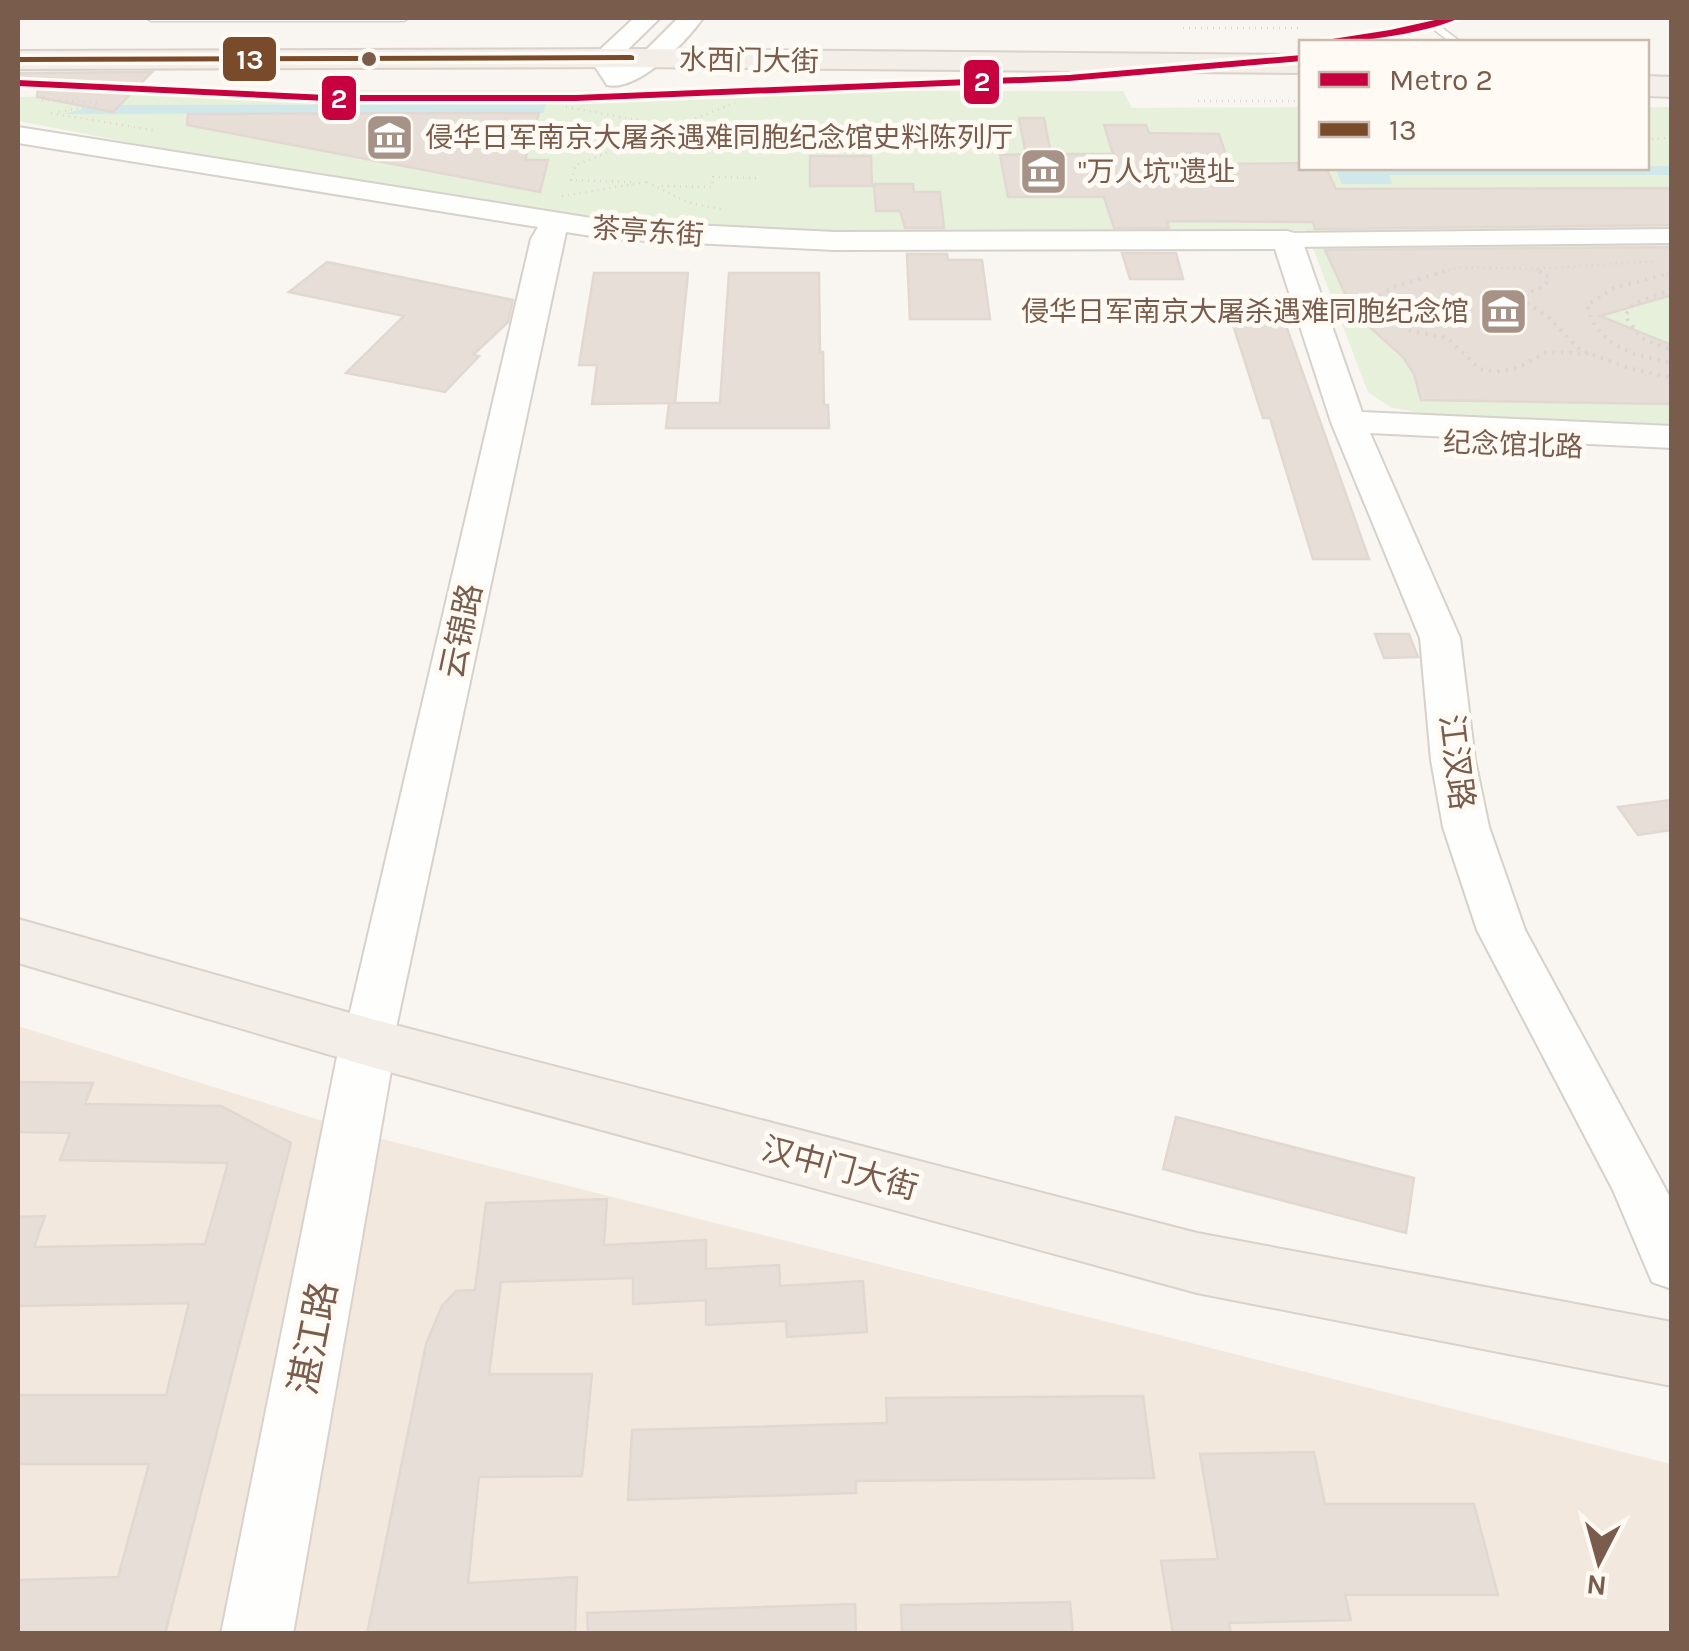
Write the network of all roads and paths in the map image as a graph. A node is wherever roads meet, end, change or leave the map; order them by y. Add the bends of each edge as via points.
1 (151, 18) edge
2 (404, 18) edge
3 (648, 18) edge
4 (690, 18) edge
5 (1424, 18) edge
6 (1183, 28) dead end
7 (1302, 28) dead end
8 (1453, 40) edge
9 (652, 58) junction
10 (1299, 64) edge
11 (610, 69) junction
12 (28, 80) edge
13 (1299, 84) edge
14 (1198, 101) dead end
15 (1299, 101) edge
16 (735, 103) dead end
17 (566, 106) dead end
18 (52, 113) dead end
19 (674, 127) junction
20 (18, 135) edge
21 (760, 178) dead end
22 (646, 182) junction
23 (662, 186) junction
24 (554, 211) junction
25 (740, 212) dead end
26 (1672, 236) edge
27 (1287, 240) junction
28 (1672, 260) edge
29 (1534, 269) junction
30 (1672, 274) edge
31 (1672, 290) edge
32 (1672, 350) edge
33 (1592, 354) junction
34 (1672, 364) edge
35 (1672, 378) edge
36 (1672, 437) edge
37 (1355, 438) junction
38 (1672, 450) edge
39 (1672, 466) edge
40 (18, 942) edge
41 (368, 1042) junction
42 (1672, 1265) edge
43 (1672, 1354) edge
44 (257, 1634) edge

1 - 2 lane
3 - 11 street
4 - 9 street
5 - 8 lane
6 - 7 path
9 - 10 main road, 水西门大街
9 - 11 main road, 水西门大街
11 - 12 main road, 水西门大街
11 - 13 main road, 水西门大街
12 - 18 path via 41,100 98,103
14 - 15 path
16 - 19 path
17 - 19 path
19 - 22 path via 576,165 571,180
20 - 24 street, 茶亭东街
21 - 23 path via 714,177 712,187
22 - 23 path
22 - 24 path
23 - 25 path via 690,203
24 - 27 street, 茶亭东街 via 610,230 835,242
24 - 41 street, 云锦路
26 - 27 street
27 - 37 street, 江汊路
28 - 29 path
29 - 33 path via 1549,277 1546,286 1519,297
29 - 33 path via 1451,269 1393,287 1380,296 1382,314 1411,331 1448,338 1480,369 1517,368 1546,352
30 - 34 path via 1637,279 1587,305 1599,333 1623,349
31 - 32 path via 1634,304 1625,316 1641,338
33 - 35 path
36 - 37 street
37 - 38 street, 纪念馆北路
37 - 39 street
37 - 42 street, 江汊路 via 1440,638 1466,826 1501,930 1638,1186
40 - 41 main road, 汉中门大街
41 - 43 main road, 汉中门大街 via 1197,1264
41 - 44 main road, 湛江路

